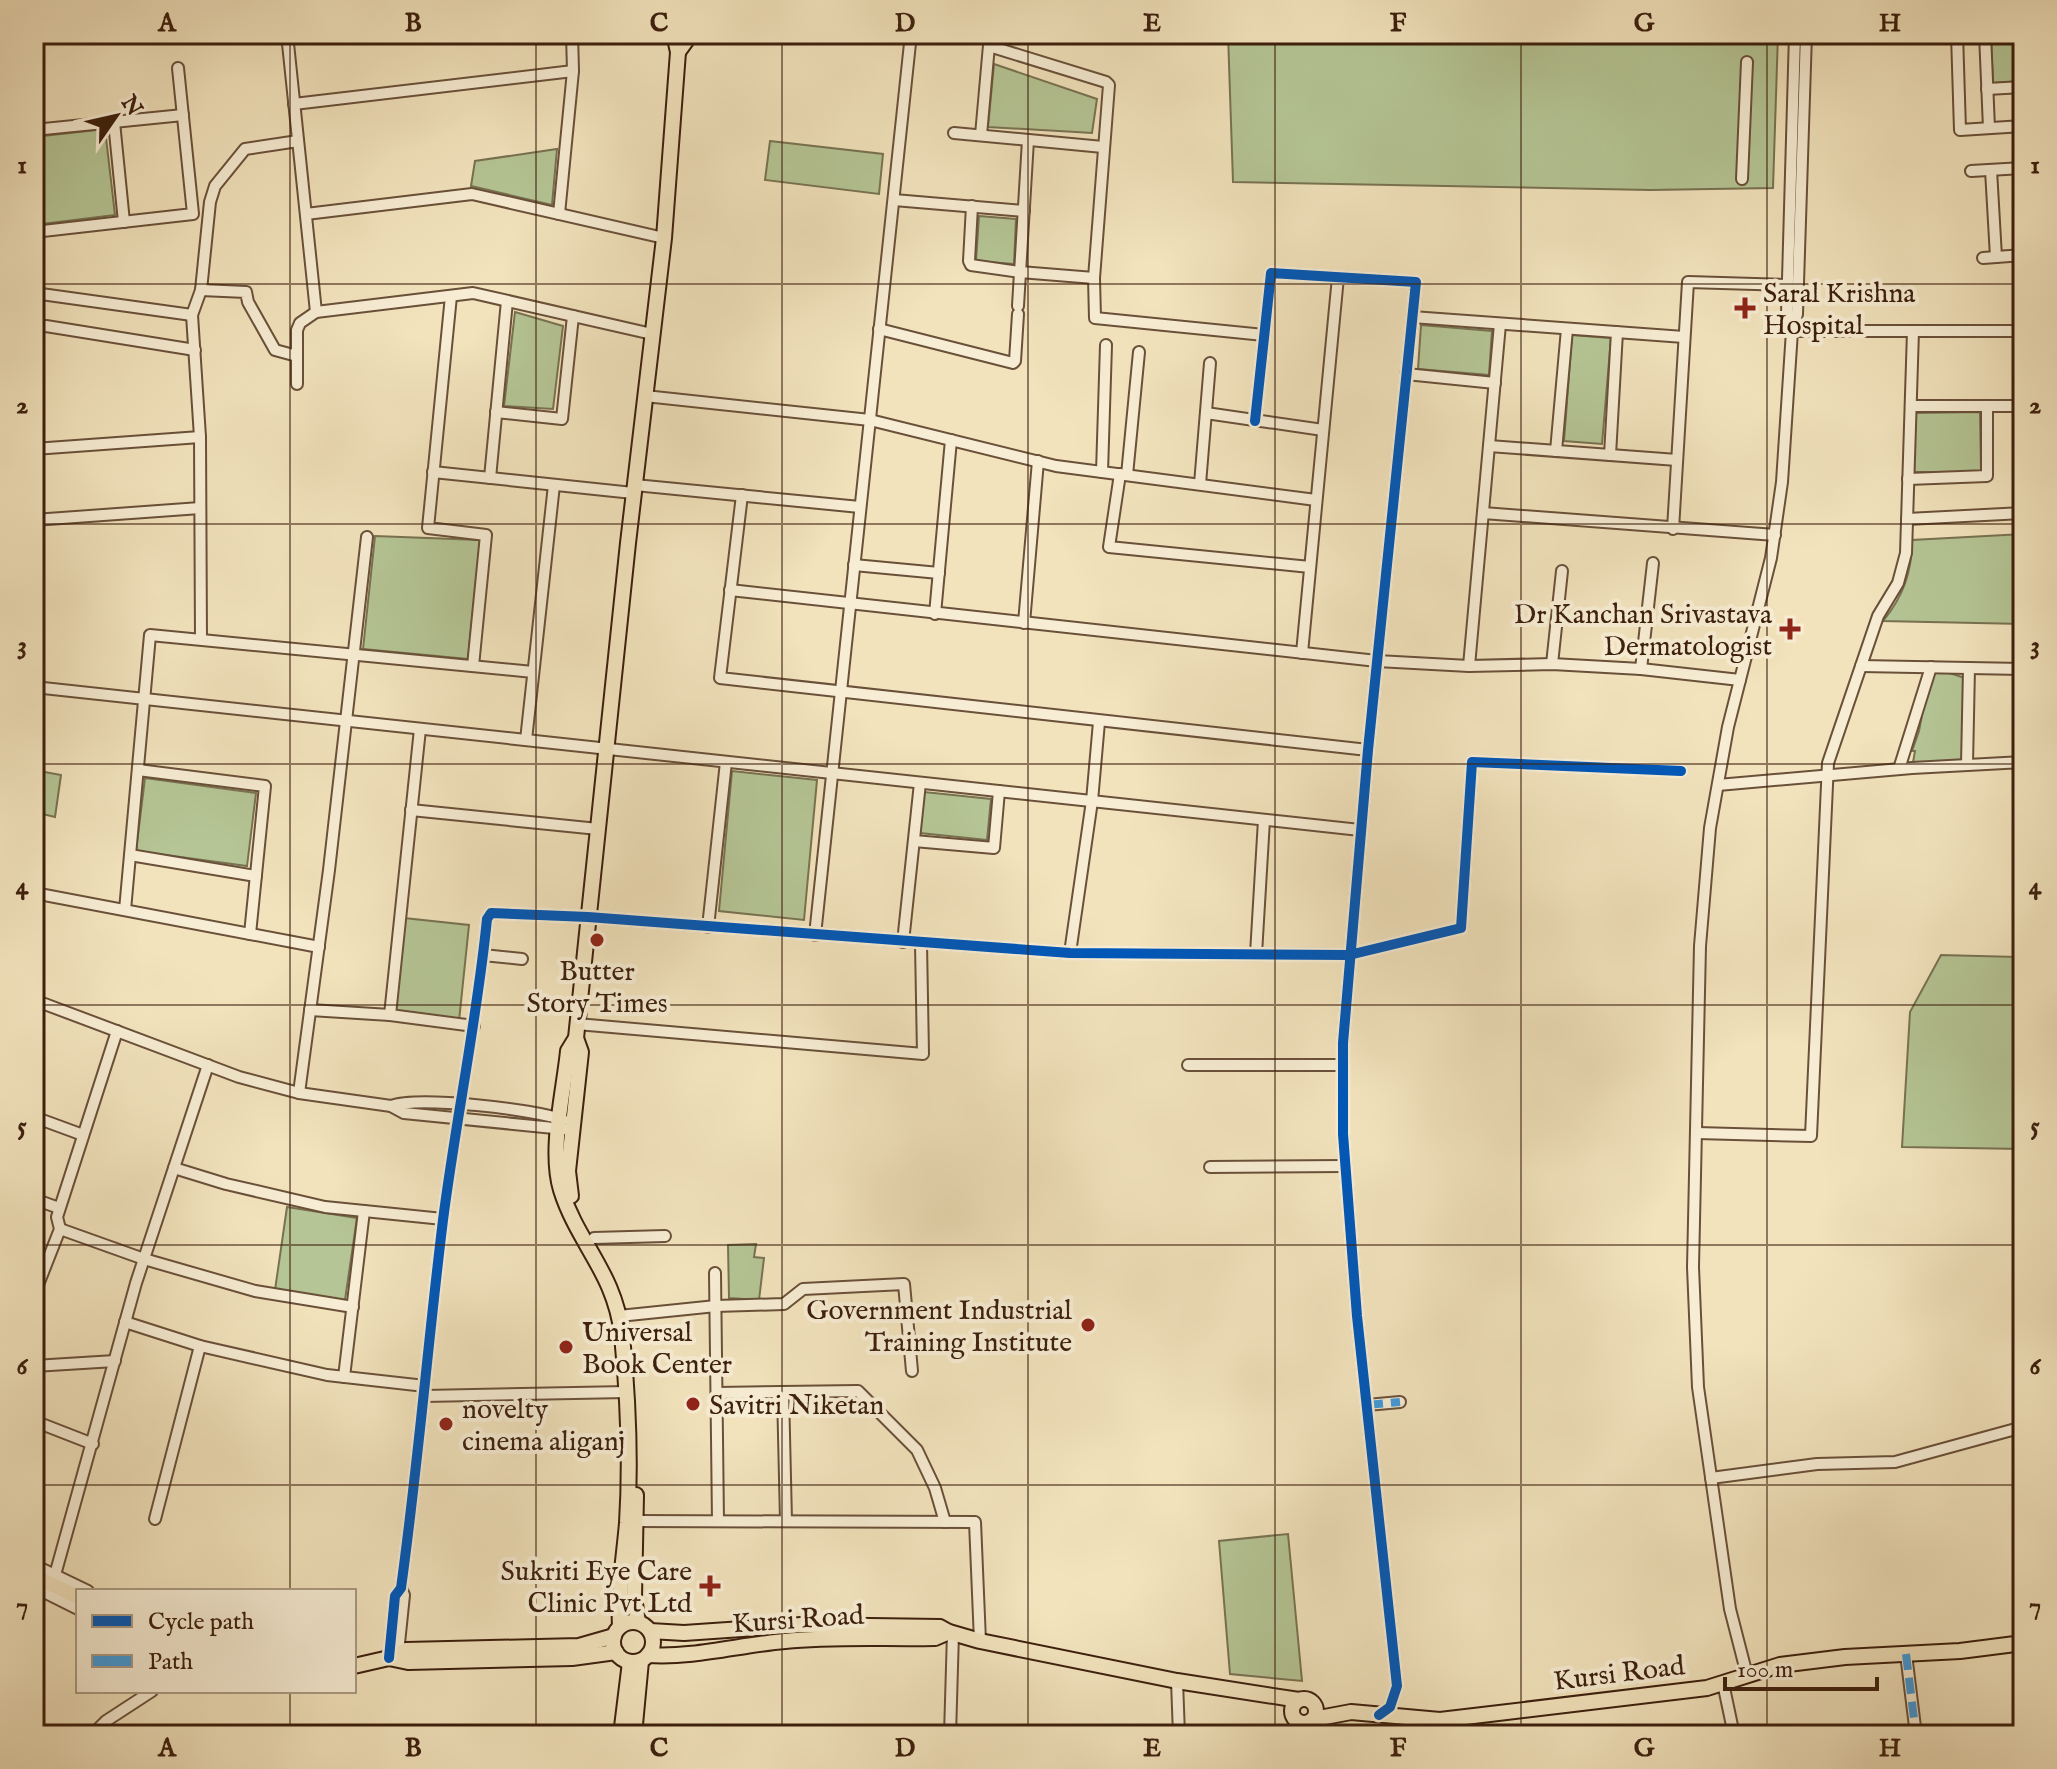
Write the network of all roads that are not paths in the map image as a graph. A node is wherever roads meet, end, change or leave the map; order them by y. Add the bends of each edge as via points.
1 (287, 34) edge
2 (572, 34) edge
3 (674, 34) edge
4 (686, 34) edge
5 (911, 34) edge
6 (1795, 34) edge
7 (1806, 34) edge
8 (1957, 34) edge
9 (2023, 35) edge
10 (1985, 36) edge
11 (989, 40) edge
12 (678, 52) junction
13 (1747, 62) dead end
14 (178, 68) dead end
15 (573, 71) junction
16 (2023, 87) edge
17 (1987, 89) junction
18 (294, 104) junction
19 (183, 115) junction
20 (114, 122) junction
21 (2023, 126) edge
22 (1989, 128) junction
23 (34, 130) edge
24 (954, 133) dead end
25 (981, 135) junction
26 (1028, 140) junction
27 (298, 141) junction
28 (1103, 147) junction
29 (2023, 168) edge
30 (1991, 170) junction
31 (1971, 171) dead end
32 (1742, 179) dead end
33 (894, 200) junction
34 (972, 206) junction
35 (1024, 211) junction
36 (306, 214) junction
37 (559, 214) junction
38 (124, 222) junction
39 (34, 232) edge
40 (664, 238) junction
41 (2023, 255) edge
42 (1996, 257) junction
43 (1983, 258) dead end
44 (1020, 272) junction
45 (1338, 277) junction
46 (1094, 278) junction
47 (1788, 285) junction
48 (201, 290) junction
49 (34, 293) edge
50 (451, 296) junction
51 (507, 301) junction
52 (316, 312) junction
53 (192, 315) junction
54 (573, 316) junction
55 (1412, 317) junction
56 (1500, 324) junction
57 (34, 329) edge
58 (879, 329) junction
59 (1567, 329) junction
60 (1792, 331) junction
61 (1913, 331) junction
62 (2023, 331) edge
63 (1617, 332) junction
64 (652, 334) junction
65 (1264, 335) junction
66 (1684, 337) junction
67 (1106, 345) dead end
68 (195, 350) junction
69 (1139, 352) dead end
70 (297, 356) junction
71 (1210, 363) dead end
72 (1406, 374) junction
73 (1495, 383) junction
74 (297, 384) dead end
75 (645, 396) junction
76 (1911, 406) junction
77 (1987, 406) junction
78 (2023, 406) edge
79 (496, 412) junction
80 (1206, 413) junction
81 (870, 420) junction
82 (1255, 421) junction
83 (1323, 430) junction
84 (200, 437) junction
85 (951, 440) junction
86 (1489, 446) junction
87 (34, 449) edge
88 (1556, 451) junction
89 (1610, 455) junction
90 (1677, 460) junction
91 (1038, 461) junction
92 (433, 472) junction
93 (1102, 472) junction
94 (1123, 474) junction
95 (490, 478) junction
96 (1908, 479) junction
97 (1200, 484) junction
98 (554, 485) junction
99 (634, 489) junction
100 (742, 495) junction
101 (1316, 500) junction
102 (860, 507) junction
103 (200, 508) junction
104 (1483, 513) junction
105 (2023, 513) edge
106 (1907, 519) junction
107 (34, 520) edge
108 (1673, 529) junction
109 (1775, 535) junction
110 (367, 537) dead end
111 (1653, 563) dead end
112 (854, 565) junction
113 (1310, 567) junction
114 (1562, 571) dead end
115 (939, 573) junction
116 (730, 590) junction
117 (850, 604) junction
118 (935, 614) junction
119 (1024, 623) junction
120 (201, 639) junction
121 (1302, 653) junction
122 (354, 655) junction
123 (1377, 661) junction
124 (1552, 664) junction
125 (473, 666) junction
126 (1469, 666) junction
127 (1861, 666) junction
128 (1931, 667) junction
129 (1969, 668) junction
130 (1641, 669) junction
131 (2023, 669) edge
132 (533, 672) junction
133 (1740, 680) junction
134 (34, 687) edge
135 (840, 693) junction
136 (144, 699) junction
137 (347, 721) junction
138 (1099, 722) junction
139 (420, 729) junction
140 (526, 740) junction
141 (606, 749) junction
142 (1368, 750) junction
143 (726, 762) junction
144 (2023, 762) edge
145 (1967, 765) junction
146 (1899, 769) junction
147 (138, 770) junction
148 (1681, 771) dead end
149 (831, 773) junction
150 (1828, 775) junction
151 (920, 783) junction
152 (1718, 785) junction
153 (999, 791) junction
154 (1092, 801) junction
155 (411, 810) junction
156 (1264, 820) junction
157 (598, 829) junction
158 (1360, 830) junction
159 (914, 841) junction
160 (130, 855) junction
161 (256, 876) junction
162 (34, 893) edge
163 (125, 910) junction
164 (588, 917) junction
165 (708, 927) junction
166 (250, 934) junction
167 (815, 935) junction
168 (903, 942) junction
169 (921, 944) junction
170 (319, 947) junction
171 (1070, 953) junction
172 (1256, 954) junction
173 (483, 955) junction
174 (1349, 955) junction
175 (522, 959) dead end
176 (34, 1000) edge
177 (310, 1010) junction
178 (390, 1015) junction
179 (474, 1026) junction
180 (117, 1031) junction
181 (577, 1031) junction
182 (208, 1065) junction
183 (1188, 1065) dead end
184 (1343, 1065) junction
185 (299, 1093) junction
186 (460, 1103) junction
187 (391, 1106) junction
188 (34, 1117) edge
189 (458, 1117) junction
190 (564, 1125) junction
191 (1697, 1133) junction
192 (83, 1135) junction
193 (1345, 1166) junction
194 (1210, 1167) dead end
195 (174, 1168) junction
196 (34, 1199) edge
197 (59, 1208) junction
198 (364, 1211) junction
199 (443, 1219) junction
200 (60, 1229) junction
201 (665, 1236) dead end
202 (594, 1238) junction
203 (144, 1259) junction
204 (715, 1273) dead end
205 (34, 1295) edge
206 (716, 1306) junction
207 (353, 1307) junction
208 (624, 1316) junction
209 (125, 1322) junction
210 (200, 1346) junction
211 (115, 1361) junction
212 (34, 1366) edge
213 (912, 1371) dead end
214 (344, 1377) junction
215 (425, 1391) junction
216 (627, 1392) junction
217 (783, 1392) junction
218 (717, 1393) junction
219 (1400, 1402) dead end
220 (1367, 1405) junction
221 (34, 1421) edge
222 (2023, 1427) edge
223 (93, 1444) junction
224 (1711, 1478) junction
225 (155, 1519) dead end
226 (637, 1521) junction
227 (718, 1521) junction
228 (786, 1521) junction
229 (945, 1522) junction
230 (34, 1565) edge
231 (55, 1575) junction
232 (34, 1576) edge
233 (34, 1587) edge
234 (84, 1589) edge
235 (76, 1596) edge
236 (76, 1608) edge
237 (644, 1627) junction
238 (951, 1633) junction
239 (616, 1638) junction
240 (980, 1641) junction
241 (2023, 1643) edge
242 (1906, 1654) junction
243 (394, 1656) junction
244 (640, 1659) junction
245 (356, 1666) edge
246 (1747, 1675) junction
247 (1177, 1681) junction
248 (1723, 1683) junction
249 (149, 1693) edge
250 (1379, 1715) junction
251 (1304, 1718) edge
252 (92, 1735) edge
253 (621, 1735) edge
254 (634, 1735) edge
255 (950, 1735) edge
256 (1179, 1735) edge
257 (1734, 1735) edge
258 (1916, 1735) edge

1 - 18 street
2 - 15 street
3 - 12 main road
4 - 12 main road
5 - 33 street
6 - 47 street
7 - 60 street via 1797,314
8 - 22 street via 1960,130
9 - 10 street
10 - 17 street
11 - 25 street
11 - 28 street via 1108,83
12 - 40 main road
13 - 32 street
14 - 19 street
15 - 18 street
15 - 37 street
16 - 17 street
17 - 22 street
18 - 27 street
19 - 20 street
19 - 38 street via 193,214
20 - 23 street
20 - 38 street
21 - 22 street
24 - 25 street
25 - 26 street
26 - 28 street
26 - 35 street
27 - 36 street
27 - 48 street via 245,149 215,186
28 - 46 street
29 - 30 street
30 - 31 street
30 - 42 street
33 - 34 street
33 - 58 street
34 - 35 street
34 - 44 street via 970,263
35 - 44 street
36 - 37 street via 472,194
36 - 52 street
37 - 40 street
38 - 39 street
40 - 64 main road
41 - 42 street
42 - 43 street
44 - 46 street
44 - 58 street via 1013,363
45 - 55 street via 1416,282
45 - 65 street via 1271,273
45 - 83 street
46 - 65 street via 1098,320
47 - 60 street
47 - 66 street via 1688,282
48 - 53 street
48 - 70 street via 246,292 275,350
49 - 53 street
50 - 51 street via 473,293
50 - 52 street
50 - 92 street
51 - 54 street
51 - 79 street
52 - 70 street via 298,326
53 - 68 street
54 - 64 street
54 - 79 street via 562,419
55 - 56 street
55 - 72 street
56 - 59 street
56 - 73 street
57 - 68 street via 46,326
58 - 81 street
59 - 63 street
59 - 88 street
60 - 61 street
60 - 109 street
61 - 62 street
61 - 76 street
63 - 66 street
63 - 89 street
64 - 75 main road
65 - 82 street
66 - 90 street
67 - 93 street
68 - 84 street
69 - 94 street
70 - 74 street
71 - 80 street
72 - 73 street
72 - 123 street
73 - 86 street
75 - 81 street
75 - 99 main road
76 - 77 street
76 - 96 street
77 - 78 street
77 - 96 street via 1987,476
79 - 95 street
80 - 82 street
80 - 97 street
81 - 85 street
81 - 102 street
82 - 83 street
83 - 101 street
84 - 87 street
84 - 103 street
85 - 91 street
85 - 115 street
86 - 88 street
86 - 104 street
88 - 89 street
89 - 90 street
90 - 108 street
91 - 93 street
91 - 119 street
92 - 95 street
92 - 125 street via 428,528 486,535
93 - 94 street
94 - 97 street
94 - 113 street via 1109,547
95 - 98 street
96 - 106 street
97 - 101 street
98 - 99 street
98 - 132 street
99 - 100 street
99 - 141 main road
100 - 102 street
100 - 116 street
101 - 113 street
102 - 112 street
103 - 107 street
103 - 120 street
104 - 108 street
104 - 126 street
105 - 106 street
106 - 127 street via 1898,583 1878,616
108 - 109 street
109 - 133 street
110 - 122 street
111 - 130 street
112 - 115 street
112 - 117 street
113 - 121 street
114 - 124 street
115 - 118 street
116 - 117 street
116 - 135 street via 720,678
117 - 118 street
117 - 135 street
118 - 119 street
119 - 121 street
120 - 122 street
120 - 136 street via 150,635
121 - 123 street
122 - 125 street
122 - 137 street
123 - 126 street
123 - 142 street
124 - 126 street
124 - 130 street
125 - 132 street
127 - 128 street
127 - 150 street
128 - 129 street
128 - 146 street
129 - 131 street
129 - 145 street
130 - 133 street
132 - 140 street
133 - 152 street
134 - 136 street
135 - 138 street
135 - 149 street
136 - 137 street
136 - 147 street
137 - 139 street
137 - 170 street
138 - 142 street
138 - 154 street
139 - 140 street
139 - 155 street
140 - 141 street
141 - 143 street
141 - 157 main road
142 - 158 street
143 - 149 street
143 - 165 street
144 - 145 street
145 - 146 street
146 - 150 street
147 - 160 street
147 - 161 street via 265,786
148 - 174 street via 1472,762 1461,928
149 - 151 street
149 - 167 street
150 - 152 street
150 - 191 street via 1811,1136
151 - 153 street
151 - 159 street
152 - 191 street via 1700,946
153 - 154 street
153 - 159 street via 994,848
154 - 156 street
154 - 171 street
155 - 157 street
155 - 178 street
156 - 158 street
156 - 172 street
157 - 164 main road
158 - 174 street
159 - 168 street
160 - 161 street
160 - 163 street
161 - 166 street
162 - 163 street
163 - 166 street
164 - 165 street
164 - 173 street via 491,913
164 - 181 main road
165 - 167 street
166 - 170 street
167 - 168 street
168 - 169 street
169 - 171 street
169 - 181 street via 923,1054
170 - 177 street
171 - 172 street
172 - 174 street
173 - 175 street
173 - 179 street
174 - 184 street
176 - 180 street
177 - 178 street
177 - 185 street
178 - 179 street
179 - 186 street
180 - 182 street
180 - 192 street
181 - 190 main road via 581,1052
182 - 185 street
182 - 195 street
183 - 184 street
184 - 193 street
185 - 187 street
186 - 187 street via 405,1101
186 - 189 street
186 - 190 street
187 - 189 street via 404,1113
188 - 192 street
189 - 190 street
189 - 199 street
190 - 202 main road via 570,1196
190 - 208 main road via 555,1165 561,1190
191 - 224 street via 1693,1267 1698,1387
192 - 197 street
193 - 194 street
193 - 220 street
195 - 198 street via 325,1207
195 - 203 street
196 - 197 street
197 - 200 street
198 - 199 street
198 - 207 street
199 - 215 street
200 - 203 street
200 - 205 street
201 - 202 street
202 - 208 main road via 615,1278
203 - 207 street via 255,1291
203 - 209 street
204 - 206 street
206 - 208 street
206 - 213 street via 784,1304 803,1289 904,1284
206 - 218 street
207 - 214 street
208 - 216 main road
208 - 226 main road
209 - 210 street
209 - 211 street
210 - 214 street
210 - 225 street
211 - 212 street
211 - 223 street
214 - 215 street
215 - 216 street
215 - 243 street via 401,1588 395,1596
216 - 239 main road via 627,1521
217 - 218 street
217 - 228 street
217 - 229 street via 858,1391 917,1450
218 - 227 street
219 - 220 street
220 - 250 street via 1397,1686 1390,1707
221 - 223 street
222 - 224 street via 1895,1462 1817,1464
223 - 231 street
224 - 246 street via 1730,1609
226 - 227 street
226 - 237 main road via 634,1598
227 - 228 street
228 - 229 street
229 - 240 street via 975,1522
230 - 231 street
231 - 234 street
232 - 235 main road
233 - 236 street
237 - 238 main road, Kursi Road via 684,1633 801,1625 940,1627
237 - 239 main road, Kursi Road
237 - 244 main road via 652,1647
238 - 240 main road, Kursi Road
238 - 244 main road, Kursi Road via 935,1638 805,1639
238 - 255 street
239 - 243 main road via 558,1659 408,1662
239 - 244 main road via 622,1658
240 - 247 main road, Kursi Road
241 - 242 main road, Kursi Road
242 - 246 main road, Kursi Road via 1780,1665
242 - 258 street
243 - 245 main road
244 - 253 main road
244 - 254 main road
246 - 248 main road, Kursi Road
247 - 251 main road, Kursi Road via 1268,1694
247 - 256 street
248 - 250 main road, Kursi Road via 1440,1720
248 - 257 street
249 - 252 street
250 - 251 main road, Kursi Road via 1351,1712

